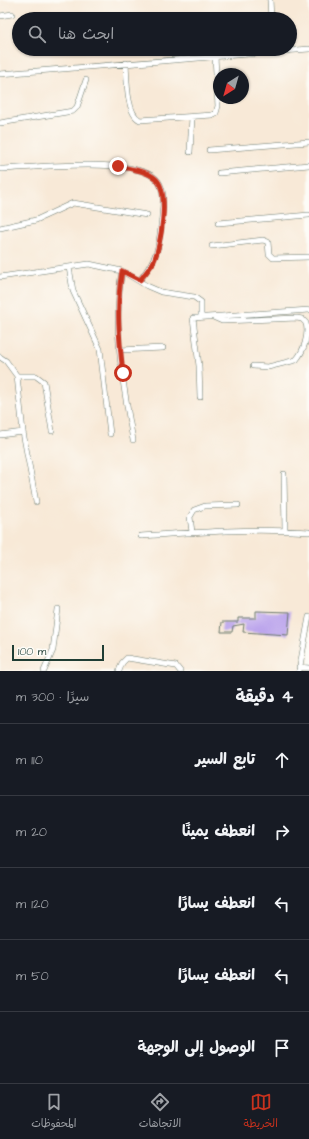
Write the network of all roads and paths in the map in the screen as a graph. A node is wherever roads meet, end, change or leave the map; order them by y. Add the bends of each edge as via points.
1 (270, 0) edge
2 (271, 12) edge
3 (12, 14) dead end
4 (0, 16) edge
5 (309, 49) edge
6 (297, 50) edge
7 (225, 56) edge
8 (215, 57) junction
9 (126, 63) junction
10 (0, 74) edge
11 (86, 80) dead end
12 (192, 117) junction
13 (0, 123) edge
14 (309, 142) edge
15 (209, 150) dead end
16 (190, 152) dead end
17 (309, 165) edge
18 (0, 170) edge
19 (219, 173) dead end
20 (147, 215) dead end
21 (309, 215) edge
22 (218, 223) dead end
23 (0, 228) edge
24 (212, 246) dead end
25 (309, 257) edge
26 (68, 268) junction
27 (122, 271) junction
28 (0, 277) edge
29 (140, 280) junction
30 (309, 310) edge
31 (201, 317) junction
32 (213, 317) junction
33 (163, 348) dead end
34 (120, 350) junction
35 (0, 357) edge
36 (253, 366) dead end
37 (17, 376) junction
38 (200, 397) dead end
39 (52, 431) dead end
40 (23, 432) junction
41 (110, 434) dead end
42 (0, 435) edge
43 (133, 440) dead end
44 (284, 474) dead end
45 (36, 502) dead end
46 (238, 505) dead end
47 (284, 530) junction
48 (192, 532) junction
49 (309, 532) edge
50 (141, 536) dead end
51 (58, 609) dead end
52 (309, 616) edge
53 (309, 668) edge
54 (299, 669) edge
55 (44, 671) edge
56 (119, 671) edge
57 (180, 671) edge

1 - 2 street
3 - 4 street
5 - 6 street
7 - 8 street
8 - 9 street
8 - 12 street via 218,110 212,115
9 - 10 street
9 - 12 street via 130,108 135,118 140,120
11 - 13 street via 79,103 73,111
12 - 16 street
14 - 15 street
17 - 19 street
18 - 29 street via 108,164 145,173 157,179 162,190 163,203 158,249 153,264
20 - 23 street via 72,203 36,220
21 - 22 street
24 - 25 street via 263,240 268,242 269,254 273,258
26 - 27 street via 89,264
26 - 28 street
26 - 41 street via 73,291 100,349
27 - 29 street
27 - 34 street via 118,304
29 - 31 street via 161,292 197,298 201,302
30 - 32 street
31 - 32 street
31 - 38 street via 192,320 199,366
32 - 36 street via 222,320 297,318 306,323 307,335 296,360 268,367
33 - 34 street
34 - 43 street
35 - 37 street
37 - 39 street via 36,376 44,382
37 - 40 street
40 - 42 street
40 - 45 street
44 - 47 street
46 - 48 street via 205,506 194,510 190,517
47 - 48 street
47 - 49 street
48 - 50 street
51 - 55 street via 52,650
52 - 54 street
53 - 54 street
56 - 57 street via 127,658 176,666

